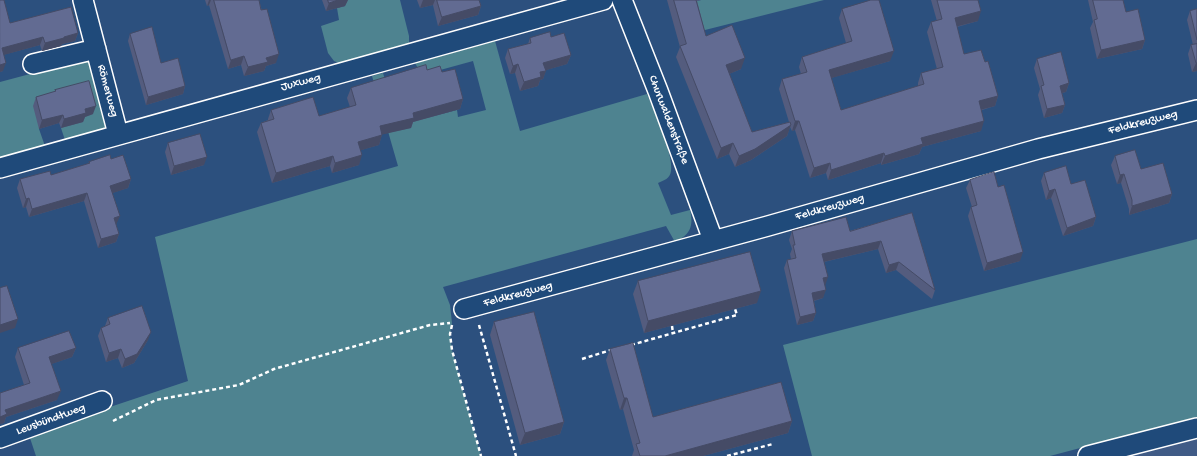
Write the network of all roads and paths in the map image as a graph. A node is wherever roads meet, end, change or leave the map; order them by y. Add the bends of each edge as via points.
1 (83, 0) edge
2 (603, 0) edge
3 (622, 0) edge
4 (96, 48) junction
5 (33, 64) dead end
6 (1197, 112) edge
7 (118, 134) junction
8 (0, 168) edge
9 (713, 240) junction
10 (735, 309) edge
11 (463, 313) junction
12 (672, 326) edge
13 (673, 333) junction
14 (628, 346) edge
15 (612, 350) edge
16 (582, 359) dead end
17 (102, 402) dead end
18 (110, 422) dead end
19 (1197, 428) edge
20 (0, 438) edge
21 (773, 444) dead end
22 (481, 456) edge
23 (516, 456) edge
24 (727, 456) edge
25 (1088, 456) edge

1 - 4 street, Römerweg
2 - 7 street, Juxweg
3 - 9 street, Churwaldenstraße
4 - 5 street, Römerweg
4 - 7 street, Römerweg
6 - 9 street, Feldkreuzweg via 1038,149
7 - 8 street, Juxweg
9 - 11 street, Feldkreuzweg
10 - 13 path via 737,315
11 - 18 path via 430,325 274,369 239,385 156,400
11 - 22 path via 450,334 452,350
11 - 23 path
12 - 13 path
13 - 14 path
15 - 16 path
17 - 20 street, Leusbündtweg
19 - 25 street
21 - 24 path

